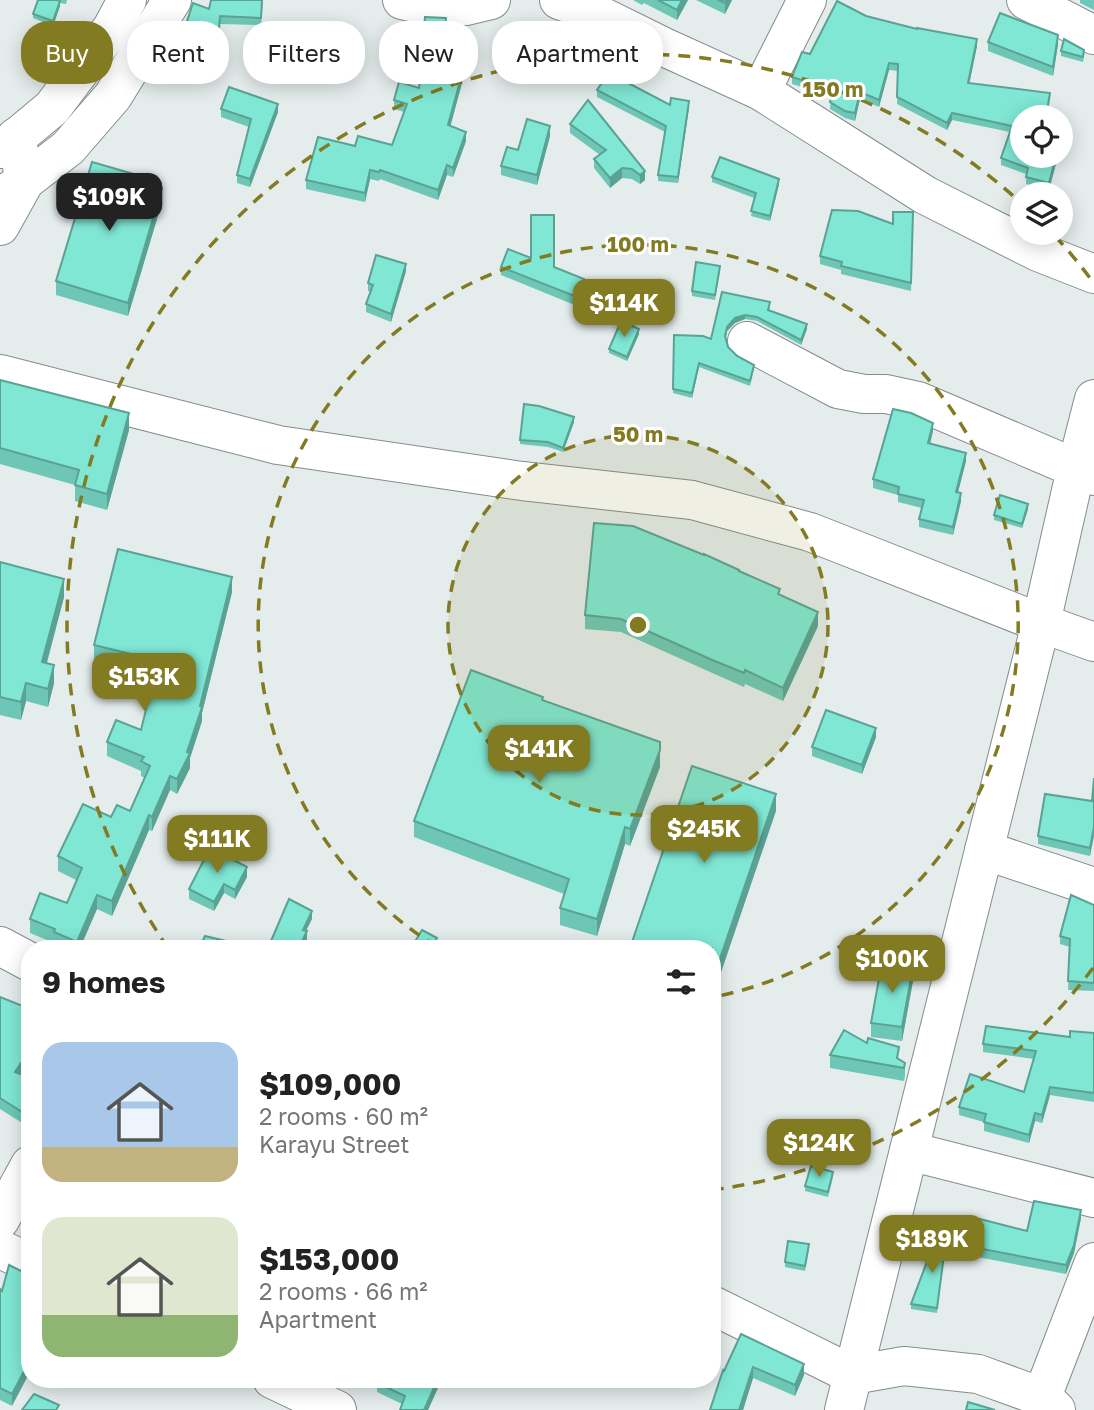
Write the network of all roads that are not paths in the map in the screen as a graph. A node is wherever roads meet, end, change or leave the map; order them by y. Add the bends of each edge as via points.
1 (127, 0) edge
2 (172, 0) edge
3 (402, 0) edge
4 (491, 0) edge
5 (559, 0) edge
6 (807, 0) edge
7 (1026, 0) edge
8 (1094, 35) edge
9 (761, 91) junction
10 (8, 143) edge
11 (13, 189) edge
12 (0, 226) edge
13 (1094, 274) edge
14 (747, 341) dead end
15 (0, 374) edge
16 (1094, 399) edge
17 (1085, 472) edge
18 (1041, 623) junction
19 (1094, 642) edge
20 (984, 850) junction
21 (1094, 887) edge
22 (0, 946) edge
23 (21, 957) edge
24 (909, 1151) junction
25 (21, 1182) edge
26 (1094, 1198) edge
27 (0, 1220) edge
28 (0, 1249) edge
29 (21, 1259) edge
30 (1094, 1262) edge
31 (721, 1311) edge
32 (291, 1388) edge
33 (849, 1392) edge
34 (1049, 1404) edge
35 (337, 1410) edge

1 - 10 street via 112,28 52,108
2 - 11 street via 113,96 68,148
3 - 4 street via 466,6
5 - 9 street
6 - 9 street
7 - 8 street
9 - 13 street via 925,195 1038,252
10 - 11 street
11 - 12 street
14 - 17 street via 838,389 918,401
15 - 18 street via 278,445 522,481 692,500 810,532
16 - 17 street
17 - 18 street
18 - 19 street
18 - 20 street
20 - 21 street
20 - 24 street
22 - 23 street
24 - 26 street
24 - 33 street
25 - 27 street
28 - 29 street
30 - 34 street
31 - 33 street
32 - 35 street
33 - 34 street via 904,1366 978,1374

